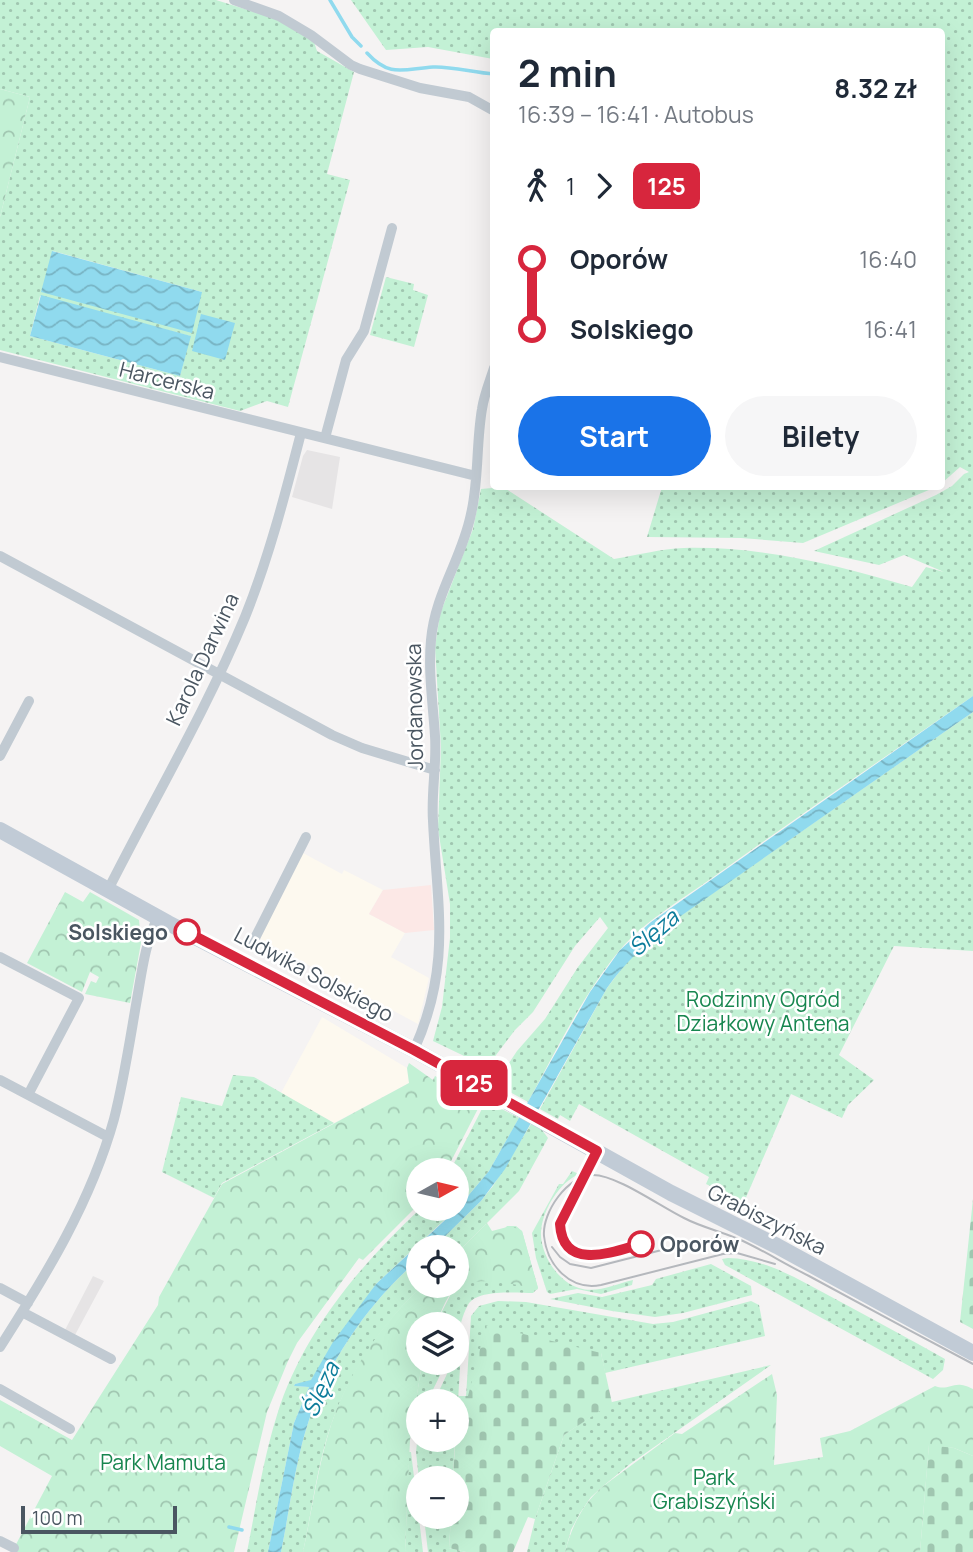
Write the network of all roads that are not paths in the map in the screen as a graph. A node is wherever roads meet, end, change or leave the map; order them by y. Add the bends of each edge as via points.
1 (234, 0) edge
2 (490, 109) edge
3 (392, 228) dead end
4 (0, 357) edge
5 (490, 381) edge
6 (301, 433) junction
7 (325, 438) junction
8 (476, 476) junction
9 (0, 556) edge
10 (219, 676) junction
11 (29, 701) dead end
12 (0, 757) edge
13 (435, 770) junction
14 (0, 830) edge
15 (306, 837) dead end
16 (108, 890) junction
17 (158, 917) junction
18 (251, 946) dead end
19 (0, 957) edge
20 (414, 1050) junction
21 (0, 1080) edge
22 (29, 1093) junction
23 (498, 1096) joint
24 (108, 1137) junction
25 (0, 1288) edge
26 (25, 1308) junction
27 (0, 1346) edge
28 (973, 1353) edge
29 (111, 1359) dead end
30 (0, 1389) edge
31 (70, 1429) dead end
32 (0, 1541) edge
33 (15, 1548) dead end

1 - 2 street via 279,16 360,69 420,89 469,97
3 - 7 street via 363,331 346,360
4 - 6 street, Harcerska
5 - 8 street, Jordanowska via 482,407
6 - 7 street, Harcerska
6 - 10 street, Karola Darwina via 266,558
7 - 8 street, Harcerska
8 - 13 street, Jordanowska via 466,533 439,597 432,628
9 - 10 street
10 - 13 street via 352,744
10 - 16 street, Karola Darwina
11 - 12 street
13 - 20 street, Jordanowska via 433,818 441,931 433,1000
14 - 16 main road, Ludwika Solskiego
15 - 18 street
16 - 17 main road, Ludwika Solskiego
17 - 20 main road, Ludwika Solskiego
17 - 24 street via 148,941
19 - 22 street via 79,998
20 - 23 main road, Ludwika Solskiego
21 - 22 street
22 - 24 street
23 - 28 main road, Grabiszyńska via 671,1194
24 - 26 street via 85,1199
25 - 26 street
26 - 27 street
26 - 29 street
30 - 31 street
32 - 33 street

